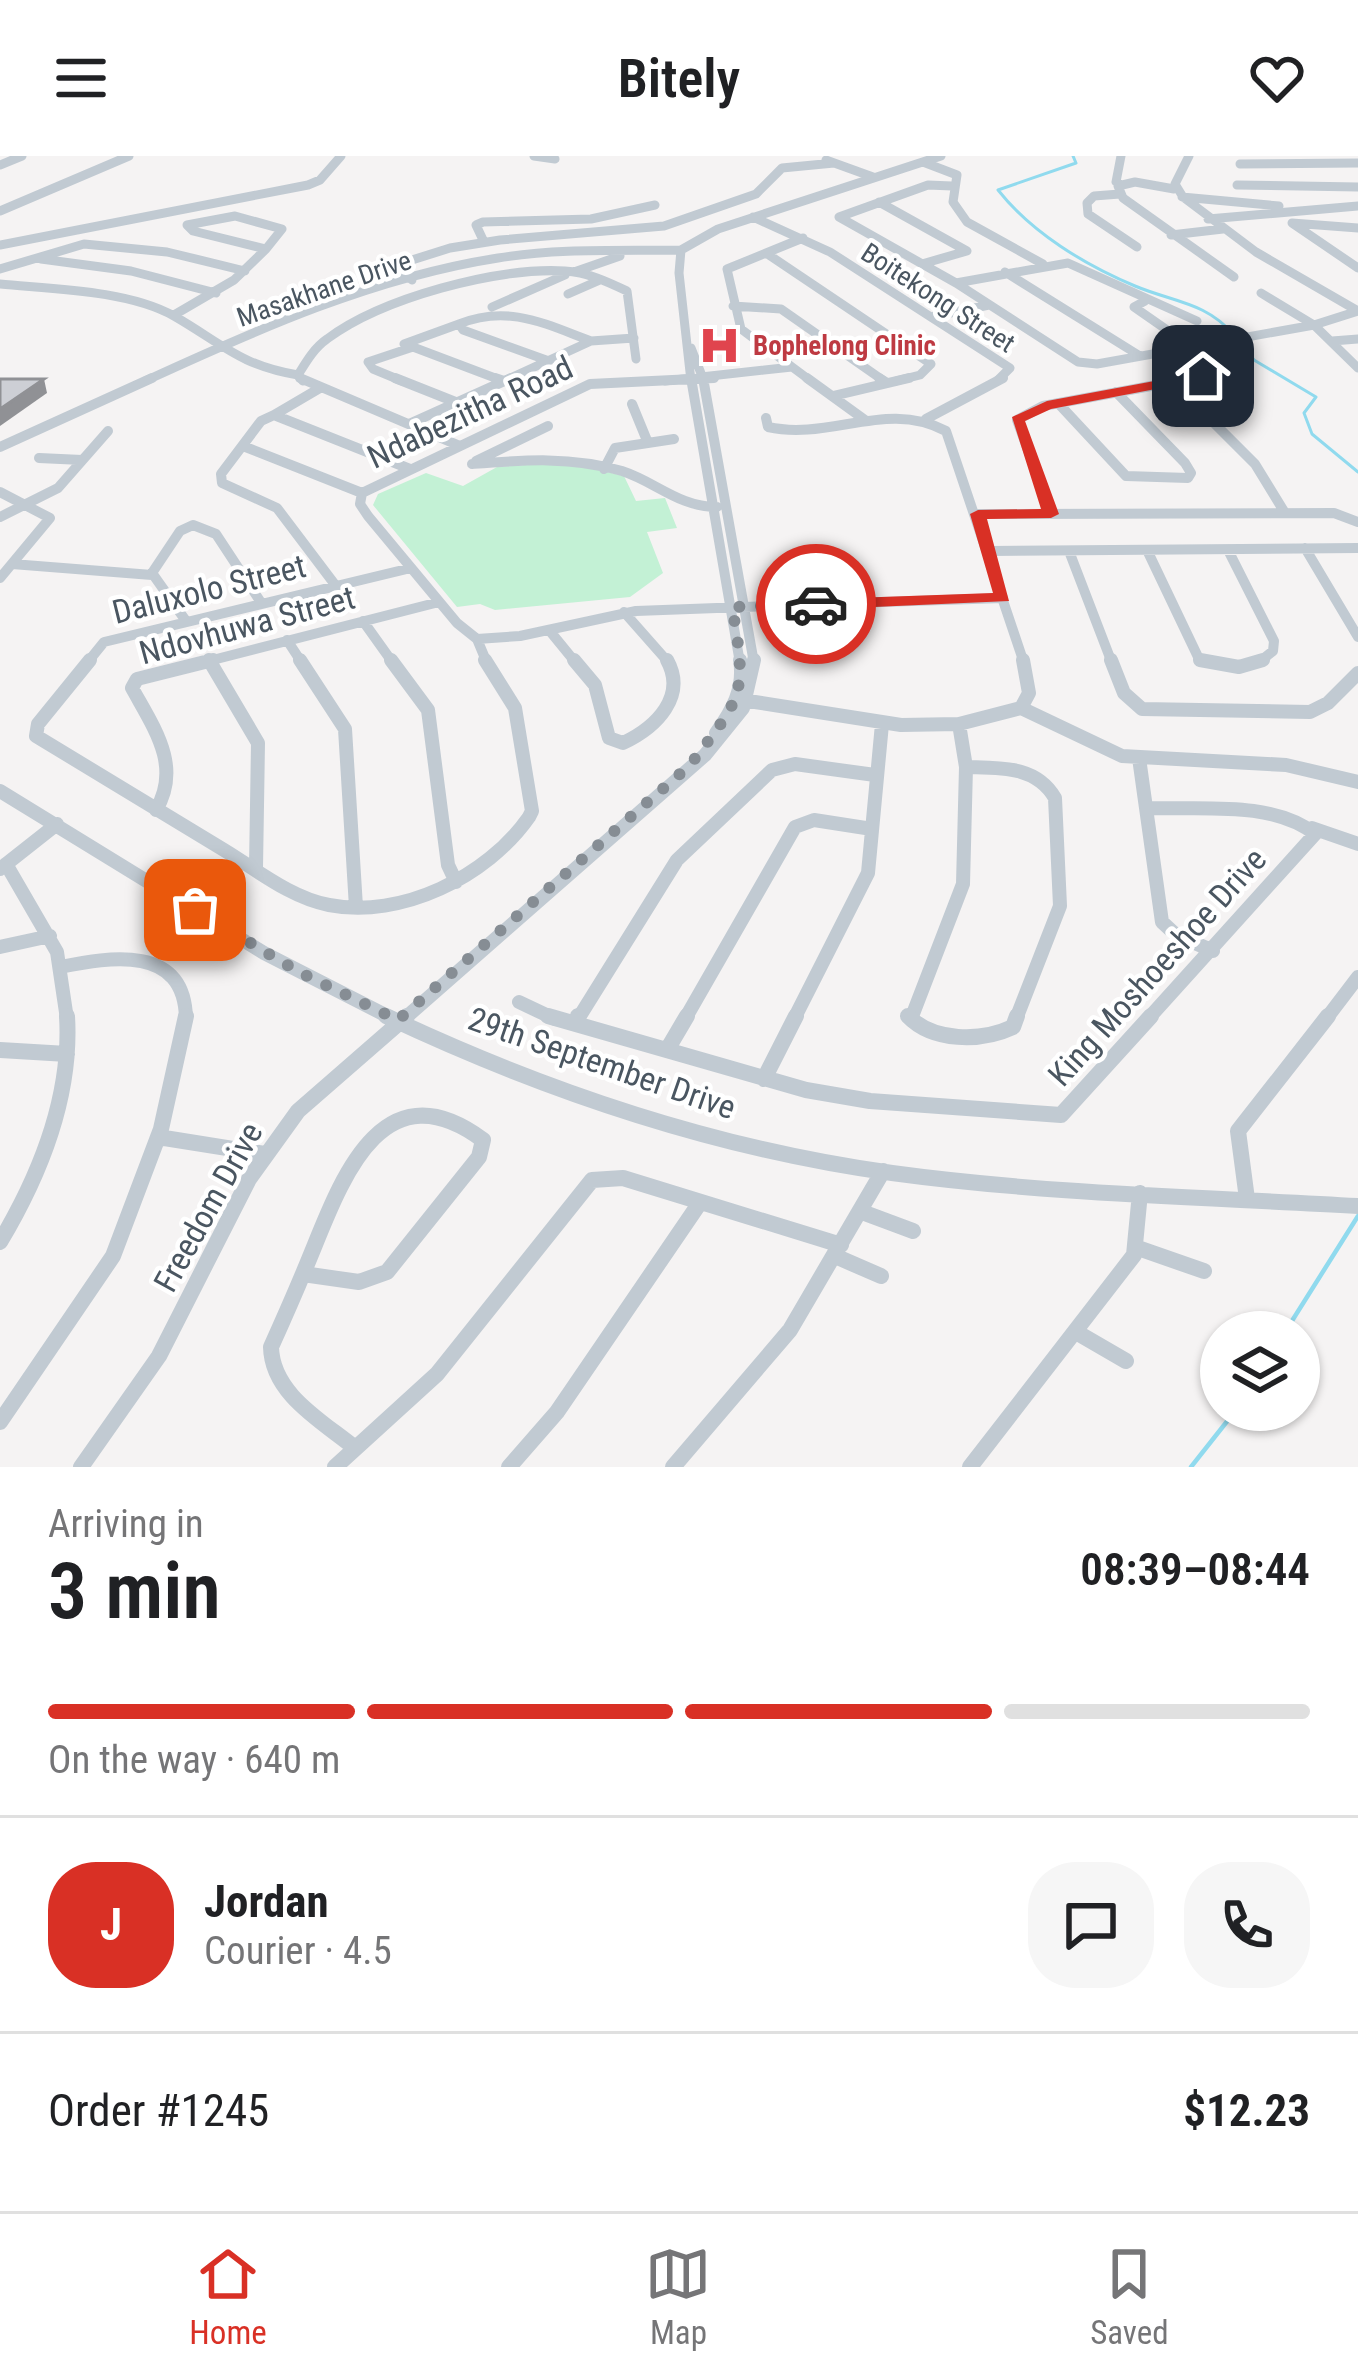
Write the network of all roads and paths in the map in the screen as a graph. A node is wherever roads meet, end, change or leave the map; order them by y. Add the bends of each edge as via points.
1 (22, 156) edge
2 (129, 156) edge
3 (341, 156) edge
4 (534, 156) edge
5 (815, 156) edge
6 (937, 156) edge
7 (1120, 156) edge
8 (1189, 156) edge
9 (1340, 158) edge
10 (556, 159) dead end
11 (922, 162) junction
12 (834, 163) junction
13 (0, 165) edge
14 (1240, 169) edge
15 (1357, 175) edge
16 (874, 178) junction
17 (952, 186) junction
18 (1120, 189) junction
19 (1177, 193) junction
20 (1225, 198) junction
21 (879, 202) junction
22 (655, 205) dead end
23 (1358, 206) edge
24 (1302, 209) junction
25 (0, 211) edge
26 (753, 217) junction
27 (583, 219) junction
28 (1208, 219) junction
29 (1358, 228) edge
30 (1223, 229) junction
31 (575, 234) junction
32 (1171, 235) junction
33 (547, 236) junction
34 (803, 238) junction
35 (484, 242) junction
36 (0, 245) edge
37 (1137, 247) dead end
38 (266, 249) junction
39 (681, 250) junction
40 (637, 251) junction
41 (550, 253) junction
42 (766, 253) junction
43 (41, 259) junction
44 (922, 264) junction
45 (1038, 265) junction
46 (1358, 268) edge
47 (0, 269) edge
48 (245, 271) junction
49 (572, 272) junction
50 (1005, 272) junction
51 (1234, 277) dead end
52 (412, 280) junction
53 (600, 280) junction
54 (956, 283) junction
55 (0, 284) edge
56 (216, 293) junction
57 (1261, 293) dead end
58 (568, 294) dead end
59 (1145, 301) junction
60 (989, 305) junction
61 (733, 306) junction
62 (489, 310) junction
63 (1358, 311) edge
64 (174, 315) junction
65 (931, 317) junction
66 (1197, 321) dead end
67 (459, 324) junction
68 (1314, 325) junction
69 (634, 338) junction
70 (1358, 339) edge
71 (591, 341) junction
72 (1332, 341) junction
73 (1190, 346) junction
74 (401, 348) junction
75 (221, 349) junction
76 (1174, 350) junction
77 (1140, 356) junction
78 (636, 359) dead end
79 (548, 361) junction
80 (792, 367) junction
81 (1358, 368) edge
82 (298, 375) junction
83 (697, 379) junction
84 (504, 381) junction
85 (1173, 382) junction
86 (887, 383) junction
87 (320, 388) junction
88 (1116, 392) junction
89 (833, 396) junction
90 (458, 403) junction
91 (1058, 403) junction
92 (632, 404) dead end
93 (274, 416) junction
94 (766, 418) dead end
95 (926, 419) junction
96 (865, 420) junction
97 (508, 423) junction
98 (410, 424) junction
99 (548, 426) dead end
100 (108, 431) dead end
101 (536, 432) junction
102 (674, 440) dead end
103 (648, 443) junction
104 (243, 446) junction
105 (460, 446) junction
106 (0, 447) edge
107 (39, 458) dead end
108 (82, 460) junction
109 (410, 469) junction
110 (604, 469) junction
111 (0, 492) edge
112 (362, 493) junction
113 (27, 504) junction
114 (717, 507) junction
115 (1286, 513) junction
116 (978, 514) junction
117 (1051, 514) junction
118 (0, 517) edge
119 (1358, 522) edge
120 (1305, 548) junction
121 (1358, 548) edge
122 (1147, 550) junction
123 (1228, 550) junction
124 (989, 551) junction
125 (1069, 551) junction
126 (12, 564) junction
127 (411, 568) junction
128 (152, 575) junction
129 (0, 578) edge
130 (336, 586) junction
131 (1003, 598) junction
132 (440, 602) junction
133 (262, 604) junction
134 (739, 607) junction
135 (624, 612) junction
136 (186, 621) junction
137 (363, 622) junction
138 (549, 630) junction
139 (1358, 638) edge
140 (477, 639) junction
141 (286, 640) junction
142 (209, 659) junction
143 (1358, 673) edge
144 (743, 700) junction
145 (1021, 708) junction
146 (882, 724) junction
147 (959, 724) junction
148 (1139, 758) junction
149 (966, 766) junction
150 (875, 776) junction
151 (1358, 782) edge
152 (0, 790) edge
153 (1147, 808) junction
154 (156, 810) junction
155 (57, 824) junction
156 (1312, 828) junction
157 (872, 829) junction
158 (1358, 844) edge
159 (3, 866) edge
160 (256, 868) junction
161 (456, 882) junction
162 (356, 907) junction
163 (50, 936) junction
164 (0, 947) edge
165 (1214, 951) junction
166 (61, 967) junction
167 (1358, 977) edge
168 (519, 1002) dead end
169 (398, 1020) junction
170 (577, 1022) junction
171 (0, 1050) edge
172 (667, 1050) junction
173 (67, 1054) junction
174 (764, 1079) junction
175 (158, 1137) junction
176 (265, 1154) junction
177 (883, 1171) junction
178 (1139, 1193) junction
179 (1246, 1199) junction
180 (699, 1204) junction
181 (1358, 1206) edge
182 (862, 1212) junction
183 (913, 1231) dead end
184 (0, 1242) edge
185 (1138, 1248) junction
186 (838, 1250) junction
187 (1204, 1271) dead end
188 (303, 1274) junction
189 (881, 1276) dead end
190 (1076, 1332) junction
191 (1126, 1361) dead end
192 (0, 1422) edge
193 (355, 1448) junction
194 (82, 1467) edge
195 (335, 1467) edge
196 (509, 1467) edge
197 (673, 1467) edge
198 (970, 1467) edge

1 - 13 street
2 - 25 street
3 - 36 street via 302,187
4 - 10 street
5 - 12 street
6 - 11 street
7 - 18 street
8 - 19 street
9 - 14 street
9 - 15 street
11 - 16 street
11 - 17 street via 955,173
12 - 16 street
12 - 31 street via 782,168 756,194 664,226
14 - 15 street
14 - 15 street
14 - 20 street
16 - 26 street
17 - 21 street via 928,185
17 - 45 street via 967,222
18 - 19 street
18 - 32 street
18 - 37 street via 1094,196 1088,214
19 - 20 street
19 - 28 street
20 - 24 street
21 - 44 street via 839,217
21 - 44 street via 967,251
22 - 27 street
23 - 24 street
24 - 28 street
26 - 34 street, Boitekong Street
26 - 39 street
27 - 31 street
27 - 35 street via 483,222 476,224
28 - 30 street
29 - 46 street via 1292,223
30 - 32 street
30 - 63 street
31 - 33 street
32 - 51 street
33 - 35 street
33 - 41 street
34 - 42 street
34 - 65 street, Boitekong Street
35 - 52 street via 393,266
38 - 38 street via 282,227 235,216 186,226
38 - 48 street
39 - 40 street, Masakhane Drive
39 - 83 street
40 - 41 street, Masakhane Drive
40 - 49 street
41 - 52 street, Masakhane Drive
42 - 61 street via 725,270
42 - 86 street via 931,364 924,374
43 - 47 street
43 - 48 street via 92,244
43 - 56 street
44 - 54 street
45 - 50 street
45 - 59 street via 1070,264
48 - 56 street
49 - 53 street
49 - 62 street
49 - 82 street via 479,281 385,311 325,340
50 - 54 street
50 - 77 street
52 - 75 street, Masakhane Drive
53 - 58 street
53 - 69 street via 627,291
54 - 60 street
55 - 64 street via 96,293
56 - 64 street
57 - 68 street
59 - 66 street
59 - 73 street via 1134,307
60 - 65 street
60 - 77 street via 1078,362
61 - 80 street via 739,327
61 - 86 street via 781,308
62 - 67 street
62 - 71 street
63 - 68 street
64 - 75 street
65 - 95 street, Boitekong Street via 1012,372
67 - 74 street
67 - 79 street
68 - 72 street
68 - 73 street
69 - 71 street
69 - 78 street
70 - 72 street
71 - 79 street
72 - 81 street
73 - 76 street
74 - 84 street
74 - 90 street via 368,366
75 - 82 street via 263,370
75 - 106 street, Masakhane Drive
76 - 77 street
76 - 85 street via 1204,375
79 - 84 street
80 - 83 street, Ndabezitha Road
80 - 89 street
82 - 87 street
83 - 97 street, Ndabezitha Road via 596,383
83 - 114 street
83 - 134 street
84 - 90 street
85 - 88 street
85 - 115 street via 1255,464
86 - 89 street
87 - 93 street
87 - 98 street
88 - 91 street
88 - 91 street via 1188,467 1188,478 1126,476
89 - 96 street
90 - 98 street
91 - 117 street via 1017,422
92 - 103 street
93 - 104 street
93 - 109 street
94 - 96 street via 777,430
95 - 96 street
95 - 116 street via 950,437
97 - 101 street
97 - 105 street, Ndabezitha Road
98 - 105 street
99 - 101 street
100 - 108 street
101 - 110 street via 472,464 554,458
102 - 103 street
103 - 110 street via 614,449
104 - 112 street
104 - 130 street via 220,481 277,508
105 - 109 street, Ndabezitha Road
107 - 108 street
108 - 113 street via 56,490
109 - 112 street, Ndabezitha Road
110 - 114 street via 692,507
111 - 113 street
112 - 127 street, Ndabezitha Road via 362,508
113 - 118 street
113 - 126 street via 50,519
114 - 134 street
115 - 117 street
115 - 119 street
116 - 117 street
116 - 124 street
120 - 121 street
120 - 123 street
120 - 139 street
122 - 123 street
122 - 123 street via 1199,659 1252,667 1265,661 1274,641
122 - 125 street
124 - 125 street
124 - 131 street
125 - 143 street via 1124,693 1142,709 1310,712
126 - 128 street
126 - 129 street
127 - 130 street, Daluxolo Street
127 - 132 street, Ndabezitha Road
128 - 133 street via 180,531 200,525 216,534
128 - 136 street
130 - 133 street, Daluxolo Street
131 - 134 street
131 - 145 street via 1030,677
132 - 137 street, Ndovhuwa Street
132 - 140 street, Ndabezitha Road
133 - 136 street, Daluxolo Street
134 - 135 street
134 - 144 street via 755,662
135 - 138 street
135 - 138 street via 680,682 671,704 626,742 610,740 595,686
136 - 154 street, Daluxolo Street via 98,645 35,733
137 - 141 street, Ndovhuwa Street
137 - 161 street via 428,710
138 - 140 street
140 - 161 street, Daluxolo Street via 515,708 533,806 517,832
141 - 142 street, Ndovhuwa Street
141 - 162 street via 345,729
142 - 154 street, Ndovhuwa Street via 132,685 166,750 168,779
142 - 160 street via 258,743
144 - 146 street
144 - 169 street, Freedom Drive via 690,765
145 - 147 street
145 - 148 street
146 - 147 street
146 - 150 street
147 - 149 street
148 - 151 street via 1286,765
148 - 153 street
149 - 149 street via 964,884 908,1016 922,1031 995,1037 1013,1027 1060,906 1055,798 1032,775
150 - 157 street
150 - 170 street via 795,764 772,770 676,860
152 - 155 street, 29th September Drive
153 - 156 street, King Moshoeshoe Drive via 1278,816
153 - 165 street via 1162,922
154 - 160 street, Daluxolo Street
155 - 159 street
155 - 169 street, 29th September Drive via 269,956
156 - 158 street
156 - 165 street, King Moshoeshoe Drive via 1315,834
157 - 172 street via 814,820 794,827
157 - 174 street via 863,889
159 - 163 street
160 - 162 street, Daluxolo Street via 313,902
161 - 162 street, Daluxolo Street via 419,898
163 - 164 street
163 - 166 street
165 - 174 street, King Moshoeshoe Drive via 1061,1115 870,1101
166 - 173 street
166 - 175 street via 136,958 179,986 187,1015
167 - 179 street via 1238,1131
168 - 170 street, King Moshoeshoe Drive
169 - 176 street, Freedom Drive via 311,1098
169 - 177 street, 29th September Drive via 676,1126
170 - 172 street, King Moshoeshoe Drive
171 - 173 street
172 - 174 street, King Moshoeshoe Drive
173 - 184 street via 33,1181
175 - 176 street
175 - 192 street via 112,1257
176 - 194 street, Freedom Drive via 179,1324
177 - 178 street, 29th September Drive
177 - 182 street
178 - 179 street, 29th September Drive
178 - 185 street
179 - 181 street, 29th September Drive
180 - 186 street
180 - 193 street via 607,1176 586,1184 437,1374
180 - 196 street via 557,1412
182 - 183 street
182 - 186 street
185 - 187 street
185 - 190 street
186 - 189 street
186 - 197 street via 770,1357
188 - 188 street via 352,1160 390,1122 426,1115 483,1140 479,1157 387,1272 359,1282
188 - 193 street via 272,1347 271,1369
190 - 191 street
190 - 198 street
193 - 195 street

